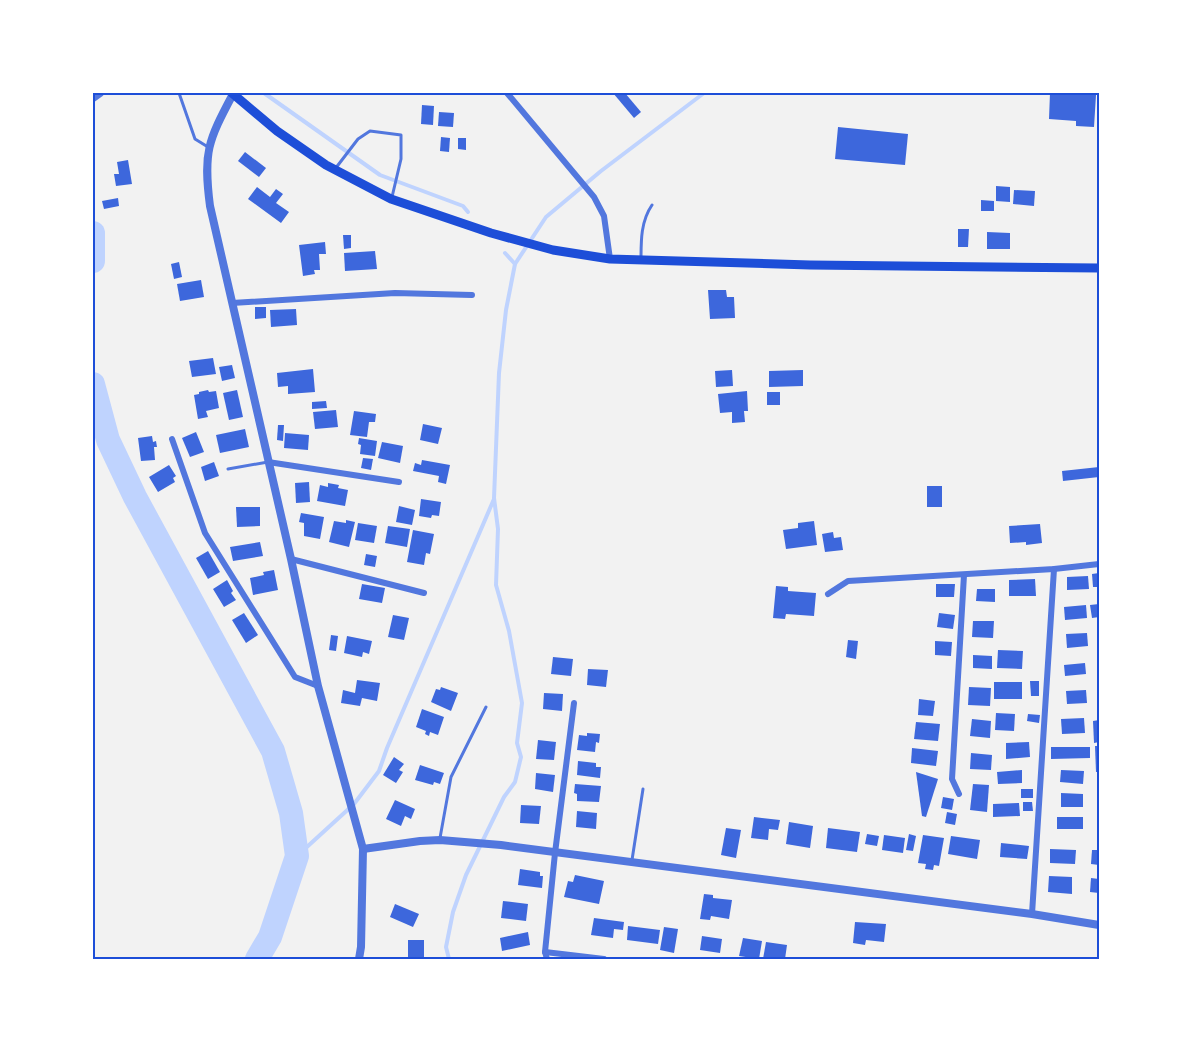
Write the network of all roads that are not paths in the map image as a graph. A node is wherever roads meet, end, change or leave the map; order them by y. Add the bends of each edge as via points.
1 (100, 93) edge
2 (179, 93) edge
3 (507, 93) edge
4 (232, 94) edge
5 (93, 98) edge
6 (208, 147) junction
7 (335, 169) junction
8 (391, 199) junction
9 (652, 206) dead end
10 (610, 259) junction
11 (641, 260) junction
12 (1099, 268) edge
13 (472, 295) dead end
14 (232, 303) junction
15 (172, 439) dead end
16 (268, 462) junction
17 (228, 469) dead end
18 (399, 482) dead end
19 (291, 559) junction
20 (1099, 564) edge
21 (1054, 569) junction
22 (964, 575) junction
23 (424, 593) dead end
24 (828, 594) dead end
25 (318, 686) junction
26 (574, 703) dead end
27 (486, 707) dead end
28 (643, 789) dead end
29 (959, 794) dead end
30 (440, 840) junction
31 (363, 849) junction
32 (555, 853) junction
33 (632, 862) junction
34 (1032, 914) junction
35 (1099, 925) edge
36 (546, 955) edge
37 (358, 959) edge
38 (604, 959) edge

1 - 5 street
2 - 6 lane via 195,139
3 - 10 street via 594,197 604,216
4 - 6 street
4 - 7 main road via 277,131
6 - 14 street via 206,179 210,206
7 - 8 main road
7 - 8 lane via 358,139 370,131 401,135 401,159
8 - 10 main road via 553,250
9 - 11 lane via 641,234
10 - 11 main road
11 - 12 main road
13 - 14 street via 395,293
14 - 16 street
15 - 25 street via 205,533 295,676
16 - 17 lane
16 - 18 street
16 - 19 street
19 - 23 street
19 - 25 street
20 - 21 street
21 - 22 street
21 - 34 street
22 - 24 street via 848,581
22 - 29 street via 952,779
25 - 31 street
26 - 32 street
27 - 30 lane via 451,777
28 - 33 lane
30 - 31 street
30 - 32 street
31 - 37 street
32 - 33 street
32 - 36 street
33 - 34 street
34 - 35 street
36 - 38 street

